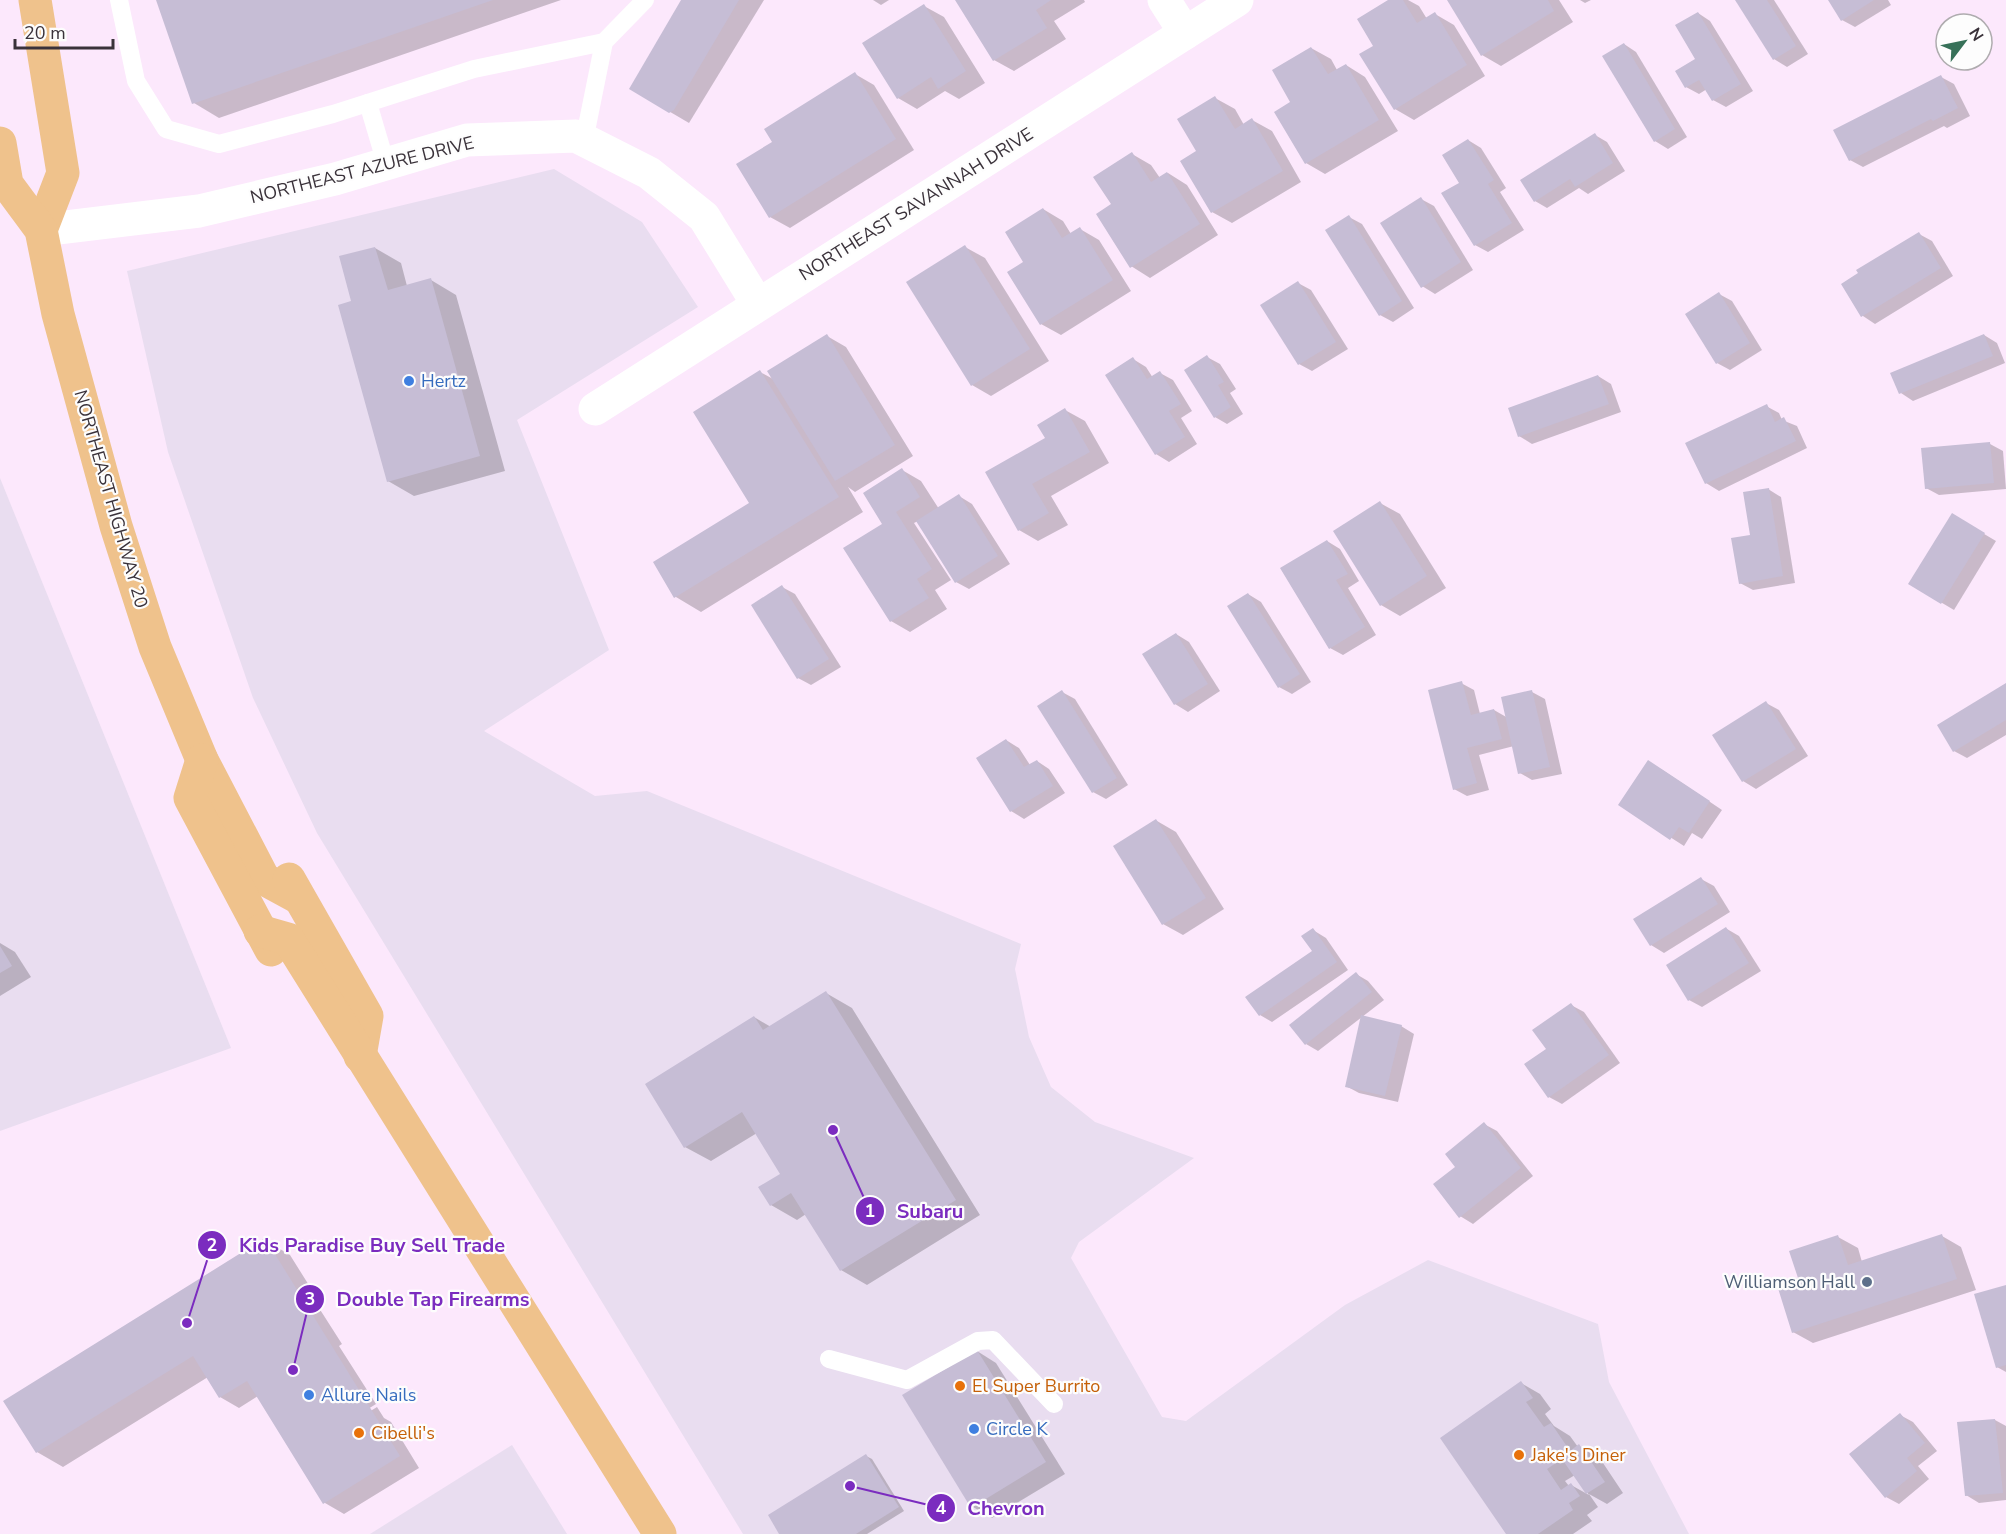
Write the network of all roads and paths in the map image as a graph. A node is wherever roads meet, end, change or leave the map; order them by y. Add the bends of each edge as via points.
1 (35, 0) edge
2 (119, 0) edge
3 (645, 0) edge
4 (1164, 0) edge
5 (1237, 0) edge
6 (1185, 33) junction
7 (604, 42) junction
8 (368, 104) junction
9 (584, 141) junction
10 (0, 143) edge
11 (386, 164) junction
12 (41, 230) junction
13 (757, 303) junction
14 (595, 409) dead end
15 (202, 760) junction
16 (360, 1056) junction
17 (829, 1359) dead end
18 (1054, 1404) dead end
19 (660, 1534) edge

1 - 12 main road via 63,173
2 - 8 lane via 136,81 166,129 219,144
3 - 7 lane
4 - 6 street
5 - 6 street, NORTHEAST SAVANNAH DRIVE
6 - 13 street, NORTHEAST SAVANNAH DRIVE
7 - 8 lane via 474,69
7 - 9 lane
8 - 11 lane
9 - 11 street, NORTHEAST AZURE DRIVE via 576,136 467,140
9 - 13 street, NORTHEAST AZURE DRIVE via 649,173 704,217
10 - 12 main road, NORTHEAST HIGHWAY 20 via 7,184
11 - 12 street, NORTHEAST AZURE DRIVE via 199,210
12 - 15 main road, NORTHEAST HIGHWAY 20 via 58,314 116,526 155,647
13 - 14 street, NORTHEAST SAVANNAH DRIVE
15 - 16 main road, NORTHEAST HIGHWAY 20 via 264,879 299,898 367,1016
15 - 16 main road via 190,798 260,931 288,939
16 - 19 main road
17 - 18 lane via 907,1380 978,1341 993,1340

